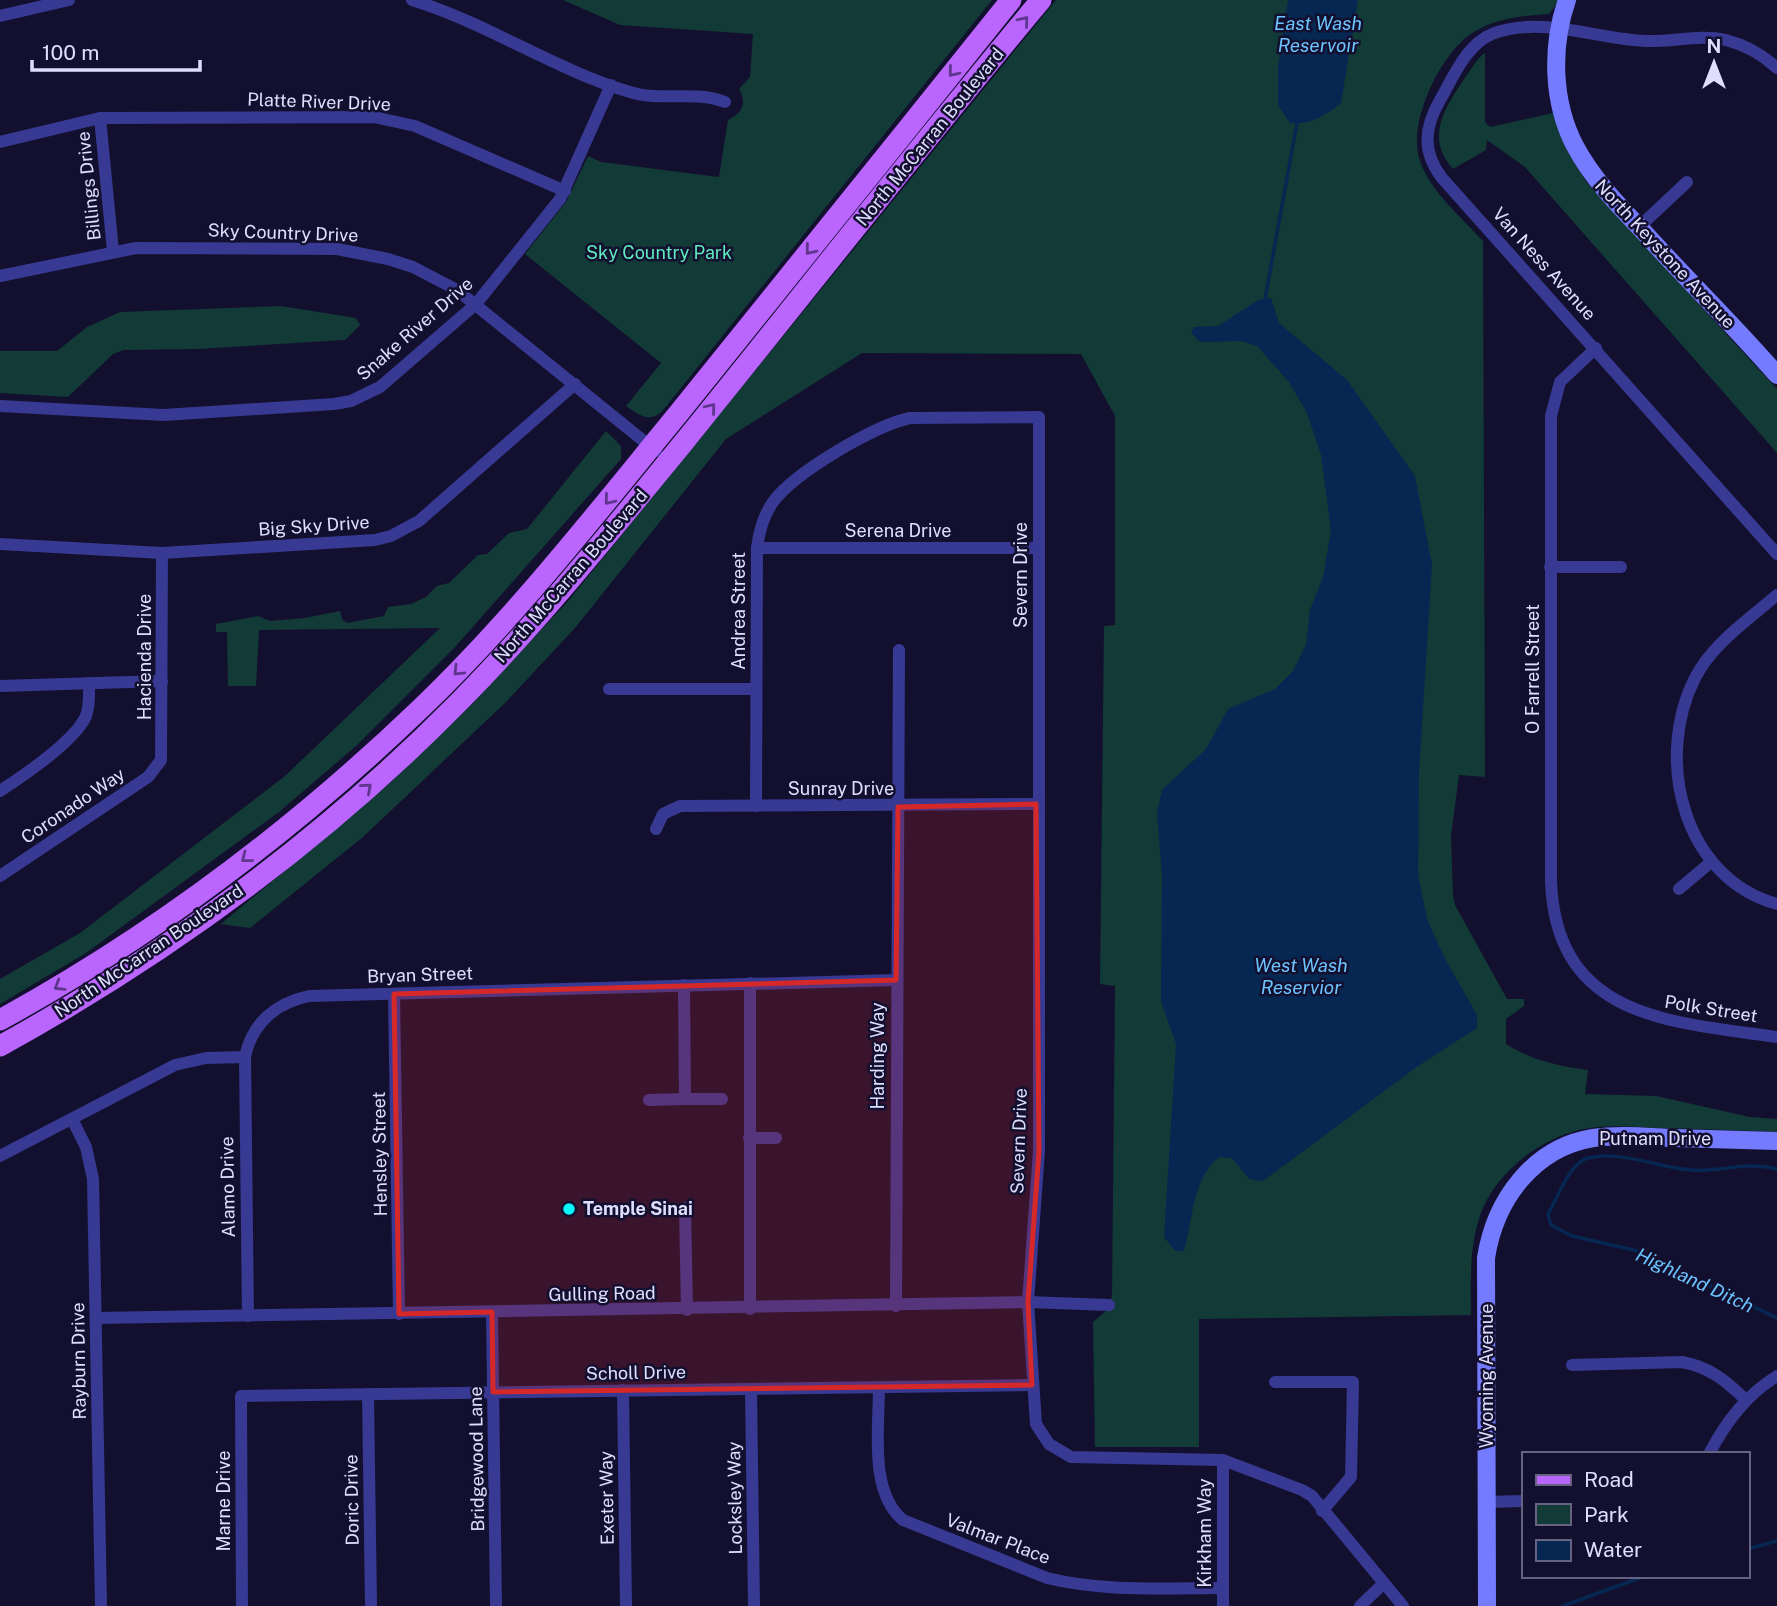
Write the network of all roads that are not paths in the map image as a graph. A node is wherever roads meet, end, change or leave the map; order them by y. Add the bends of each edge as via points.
1 (69, 0) edge
2 (412, 0) edge
3 (1011, 0) edge
4 (1041, 0) edge
5 (1567, 0) edge
6 (0, 16) edge
7 (1559, 30) junction
8 (1777, 68) edge
9 (611, 85) junction
10 (725, 102) dead end
11 (100, 118) junction
12 (0, 142) edge
13 (1687, 182) dead end
14 (565, 191) junction
15 (1639, 227) junction
16 (113, 251) junction
17 (0, 276) edge
18 (476, 304) junction
19 (1597, 348) junction
20 (1777, 376) edge
21 (575, 384) junction
22 (0, 406) edge
23 (1039, 417) joint
24 (651, 447) junction
25 (668, 461) junction
26 (0, 544) edge
27 (757, 548) junction
28 (1039, 548) junction
29 (162, 553) junction
30 (1777, 554) edge
31 (1550, 567) junction
32 (1621, 567) dead end
33 (1777, 595) edge
34 (899, 650) dead end
35 (162, 681) junction
36 (89, 683) junction
37 (0, 686) edge
38 (756, 689) junction
39 (609, 690) dead end
40 (161, 760) joint
41 (0, 791) edge
42 (1037, 804) junction
43 (756, 806) junction
44 (898, 807) junction
45 (300, 816) junction
46 (656, 829) dead end
47 (315, 832) junction
48 (1711, 862) junction
49 (0, 876) edge
50 (1679, 889) dead end
51 (1777, 904) edge
52 (896, 980) junction
53 (750, 983) junction
54 (684, 985) junction
55 (1603, 992) joint
56 (394, 994) junction
57 (0, 1020) edge
58 (1777, 1037) edge
59 (0, 1046) edge
60 (244, 1057) junction
61 (685, 1099) junction
62 (722, 1099) dead end
63 (649, 1100) dead end
64 (72, 1119) junction
65 (749, 1138) junction
66 (776, 1138) dead end
67 (1777, 1141) edge
68 (0, 1156) edge
69 (1539, 1163) joint
70 (685, 1208) dead end
71 (1028, 1302) junction
72 (1109, 1305) dead end
73 (896, 1306) junction
74 (750, 1309) junction
75 (687, 1310) junction
76 (492, 1312) junction
77 (399, 1314) junction
78 (248, 1316) junction
79 (96, 1318) junction
80 (1572, 1365) dead end
81 (1777, 1376) edge
82 (1275, 1382) dead end
83 (1032, 1385) junction
84 (879, 1387) junction
85 (751, 1389) junction
86 (623, 1390) junction
87 (493, 1392) junction
88 (368, 1394) junction
89 (241, 1396) joint
90 (1746, 1400) junction
91 (1710, 1452) edge
92 (1223, 1460) junction
93 (1522, 1500) edge
94 (1487, 1502) junction
95 (1322, 1511) junction
96 (1384, 1583) junction
97 (1223, 1588) junction
98 (101, 1606) edge
99 (242, 1606) edge
100 (371, 1606) edge
101 (496, 1606) edge
102 (626, 1606) edge
103 (754, 1606) edge
104 (1223, 1606) edge
105 (1360, 1606) edge
106 (1403, 1606) edge
107 (1487, 1606) edge

1 - 6 street
2 - 9 street
3 -> 24 main road, North McCarran Boulevard
25 -> 4 main road, North McCarran Boulevard
5 - 7 street, North Keystone Avenue
7 - 8 street, Van Ness Avenue via 1645,41 1723,39 1755,51
7 - 15 street, North Keystone Avenue via 1557,84 1571,137 1594,176
7 - 19 street, Van Ness Avenue via 1510,29 1477,43 1436,106 1426,146 1442,178
9 - 10 street via 648,97 703,97
9 - 14 street, Snake River Drive
11 - 12 street, Platte River Drive
11 - 14 street, Platte River Drive via 395,120
11 - 16 street, Billings Drive
13 - 15 street
14 - 18 street, Snake River Drive
15 - 20 street, North Keystone Avenue
16 - 17 street, Sky Country Drive
16 - 18 street, Sky Country Drive via 305,248 361,252 413,267
18 - 21 street, Sky Country Drive
18 - 22 street, Snake River Drive via 380,387 351,401 164,415
19 - 30 street, Van Ness Avenue
19 - 31 street, O Farrell Street via 1560,382 1552,403
21 - 24 street, Sky Country Drive
21 - 29 street, Big Sky Drive via 419,521 391,536
23 - 27 street, Andrea Street via 910,418 876,428 781,492 764,518
23 - 28 street, Severn Drive
24 - 25 street, Sky Country Drive
24 -> 45 main road, North McCarran Boulevard via 538,585 466,663
47 -> 25 main road, North McCarran Boulevard via 421,739 493,667 573,579
26 - 29 street, Big Sky Drive
27 - 28 street, Serena Drive
27 - 38 street, Andrea Street
28 - 42 street, Severn Drive
29 - 35 street, Hacienda Drive
31 - 32 street
31 - 55 street, O Farrell Street via 1551,896 1561,935 1581,969
33 - 48 street via 1712,653 1683,708 1678,743 1681,798
34 - 44 street, Harding Way
35 - 36 street
35 - 40 street, Hacienda Drive
36 - 37 street
36 - 41 street via 89,704 80,725
38 - 39 street
38 - 43 street, Andrea Street
40 - 49 street, Coronado Way via 141,782
42 - 44 street, Sunray Drive
42 - 71 street, Severn Drive via 1039,1151
43 - 44 street, Sunray Drive
43 - 46 street, Sunray Drive via 680,806 663,814
44 - 52 street, Harding Way
45 - 47 main road
45 -> 57 main road, North McCarran Boulevard via 203,891 89,968
47 - 59 main road, North McCarran Boulevard via 161,947
48 - 50 street
48 - 51 street via 1753,894
52 - 53 street, Bryan Street
52 - 73 street, Harding Way
53 - 54 street, Bryan Street
53 - 65 street
54 - 56 street, Bryan Street
54 - 61 street
55 - 58 street, Polk Street via 1653,1018
56 - 60 street, Bryan Street via 295,999 261,1021
56 - 77 street, Hensley Street
60 - 64 street via 175,1065
60 - 78 street, Alamo Drive
61 - 62 street
61 - 63 street
64 - 68 street
64 - 79 street, Rayburn Drive via 86,1147 93,1179
65 - 66 street
65 - 74 street
67 - 69 street, Putnam Drive via 1597,1138 1554,1151
69 - 94 street, Wyoming Avenue via 1503,1204 1486,1258
70 - 75 street
71 - 72 street, Gulling Road
71 - 73 street, Gulling Road
71 - 83 street, Severn Drive
73 - 74 street, Gulling Road
74 - 75 street, Gulling Road
75 - 76 street, Gulling Road
76 - 77 street, Gulling Road
76 - 87 street, Bridgewood Lane
77 - 78 street, Gulling Road
78 - 79 street, Gulling Road
79 - 98 street, Rayburn Drive
80 - 90 street via 1697,1364 1723,1378
81 - 90 street
82 - 95 street via 1353,1382 1351,1477
83 - 84 street, Scholl Drive
83 - 92 street, Severn Drive via 1033,1412 1042,1436 1058,1452 1071,1457
84 - 85 street, Scholl Drive
84 - 97 street, Valmar Place via 880,1484 888,1506 903,1520 1071,1584
85 - 86 street, Scholl Drive
85 - 103 street, Locksley Way
86 - 87 street, Scholl Drive
86 - 102 street, Exeter Way
87 - 88 street, Scholl Drive
87 - 101 street, Bridgewood Lane
88 - 89 street, Scholl Drive
88 - 100 street, Doric Drive
89 - 99 street, Marne Drive
90 - 91 street
92 - 95 street, Severn Drive via 1302,1490
92 - 97 street, Kirkham Way
93 - 94 street
94 - 107 street, Wyoming Avenue
95 - 96 street, Severn Drive
96 - 105 street
96 - 106 street, Severn Drive
97 - 104 street, Kirkham Way

